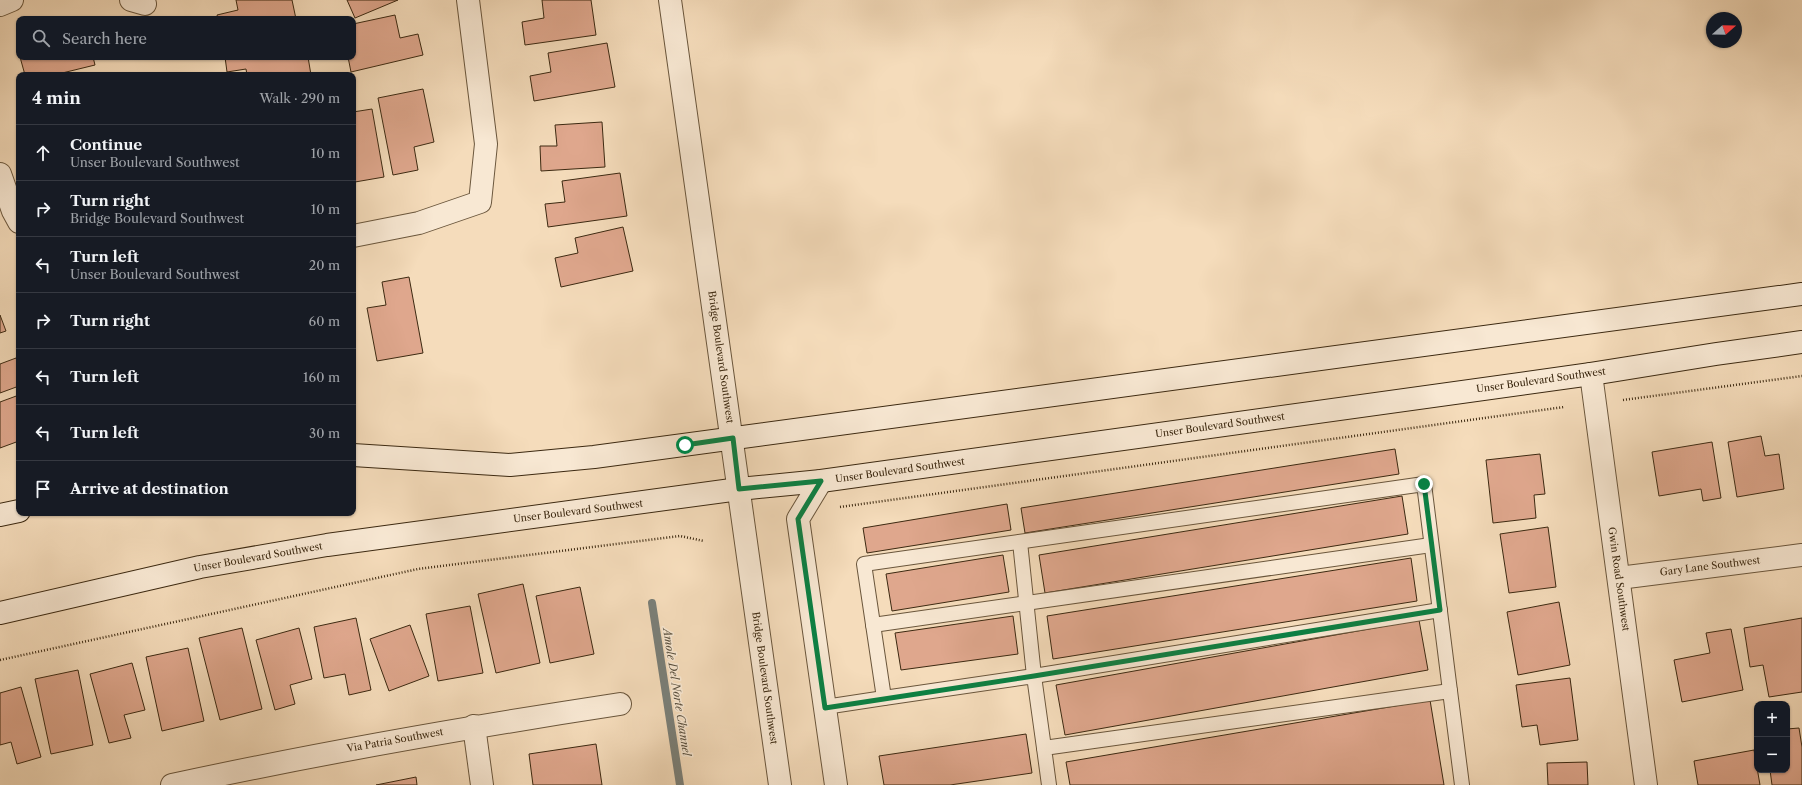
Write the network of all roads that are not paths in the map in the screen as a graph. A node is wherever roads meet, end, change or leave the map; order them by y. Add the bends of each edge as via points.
1 (12, 0) edge
2 (468, 0) edge
3 (670, 0) edge
4 (0, 5) edge
5 (0, 174) edge
6 (16, 216) edge
7 (356, 235) edge
8 (1802, 294) edge
9 (1802, 342) edge
10 (1591, 374) junction
11 (733, 438) junction
12 (356, 455) edge
13 (821, 481) junction
14 (739, 489) junction
15 (16, 512) edge
16 (0, 515) edge
17 (1020, 542) junction
18 (1431, 545) junction
19 (1802, 554) edge
20 (1619, 578) junction
21 (1027, 603) junction
22 (1440, 610) junction
23 (0, 613) edge
24 (873, 625) junction
25 (1034, 676) junction
26 (1450, 691) junction
27 (884, 698) junction
28 (620, 704) dead end
29 (825, 708) junction
30 (474, 726) junction
31 (1044, 748) junction
32 (172, 785) edge
33 (482, 785) edge
34 (780, 785) edge
35 (836, 785) edge
36 (1049, 785) edge
37 (1462, 785) edge
38 (1646, 785) edge

1 - 4 main road
2 - 7 main road via 486,144 480,202 419,223
3 - 11 main road, Bridge Boulevard Southwest
5 - 6 main road
8 - 11 main road
9 - 10 main road, Unser Boulevard Southwest
10 - 13 main road, Unser Boulevard Southwest
10 - 20 main road, Gwin Road Southwest
11 - 12 main road via 594,457 510,465
11 - 14 main road, Bridge Boulevard Southwest
13 - 14 main road, Unser Boulevard Southwest
13 - 29 main road via 798,519
14 - 23 main road, Unser Boulevard Southwest via 327,545 200,567
14 - 34 main road, Bridge Boulevard Southwest
15 - 16 main road
17 - 18 lane via 1424,484
17 - 21 lane
17 - 24 lane via 864,564
18 - 21 lane
18 - 22 lane
19 - 20 main road, Gary Lane Southwest
20 - 38 main road, Gwin Road Southwest
21 - 24 lane
21 - 25 lane
22 - 25 lane
22 - 26 lane
24 - 27 lane
25 - 27 lane
25 - 31 lane
26 - 31 lane
26 - 37 lane
27 - 29 lane
28 - 30 main road, Via Patria Southwest
29 - 35 main road
30 - 32 main road, Via Patria Southwest via 283,761
30 - 33 main road
31 - 36 lane

